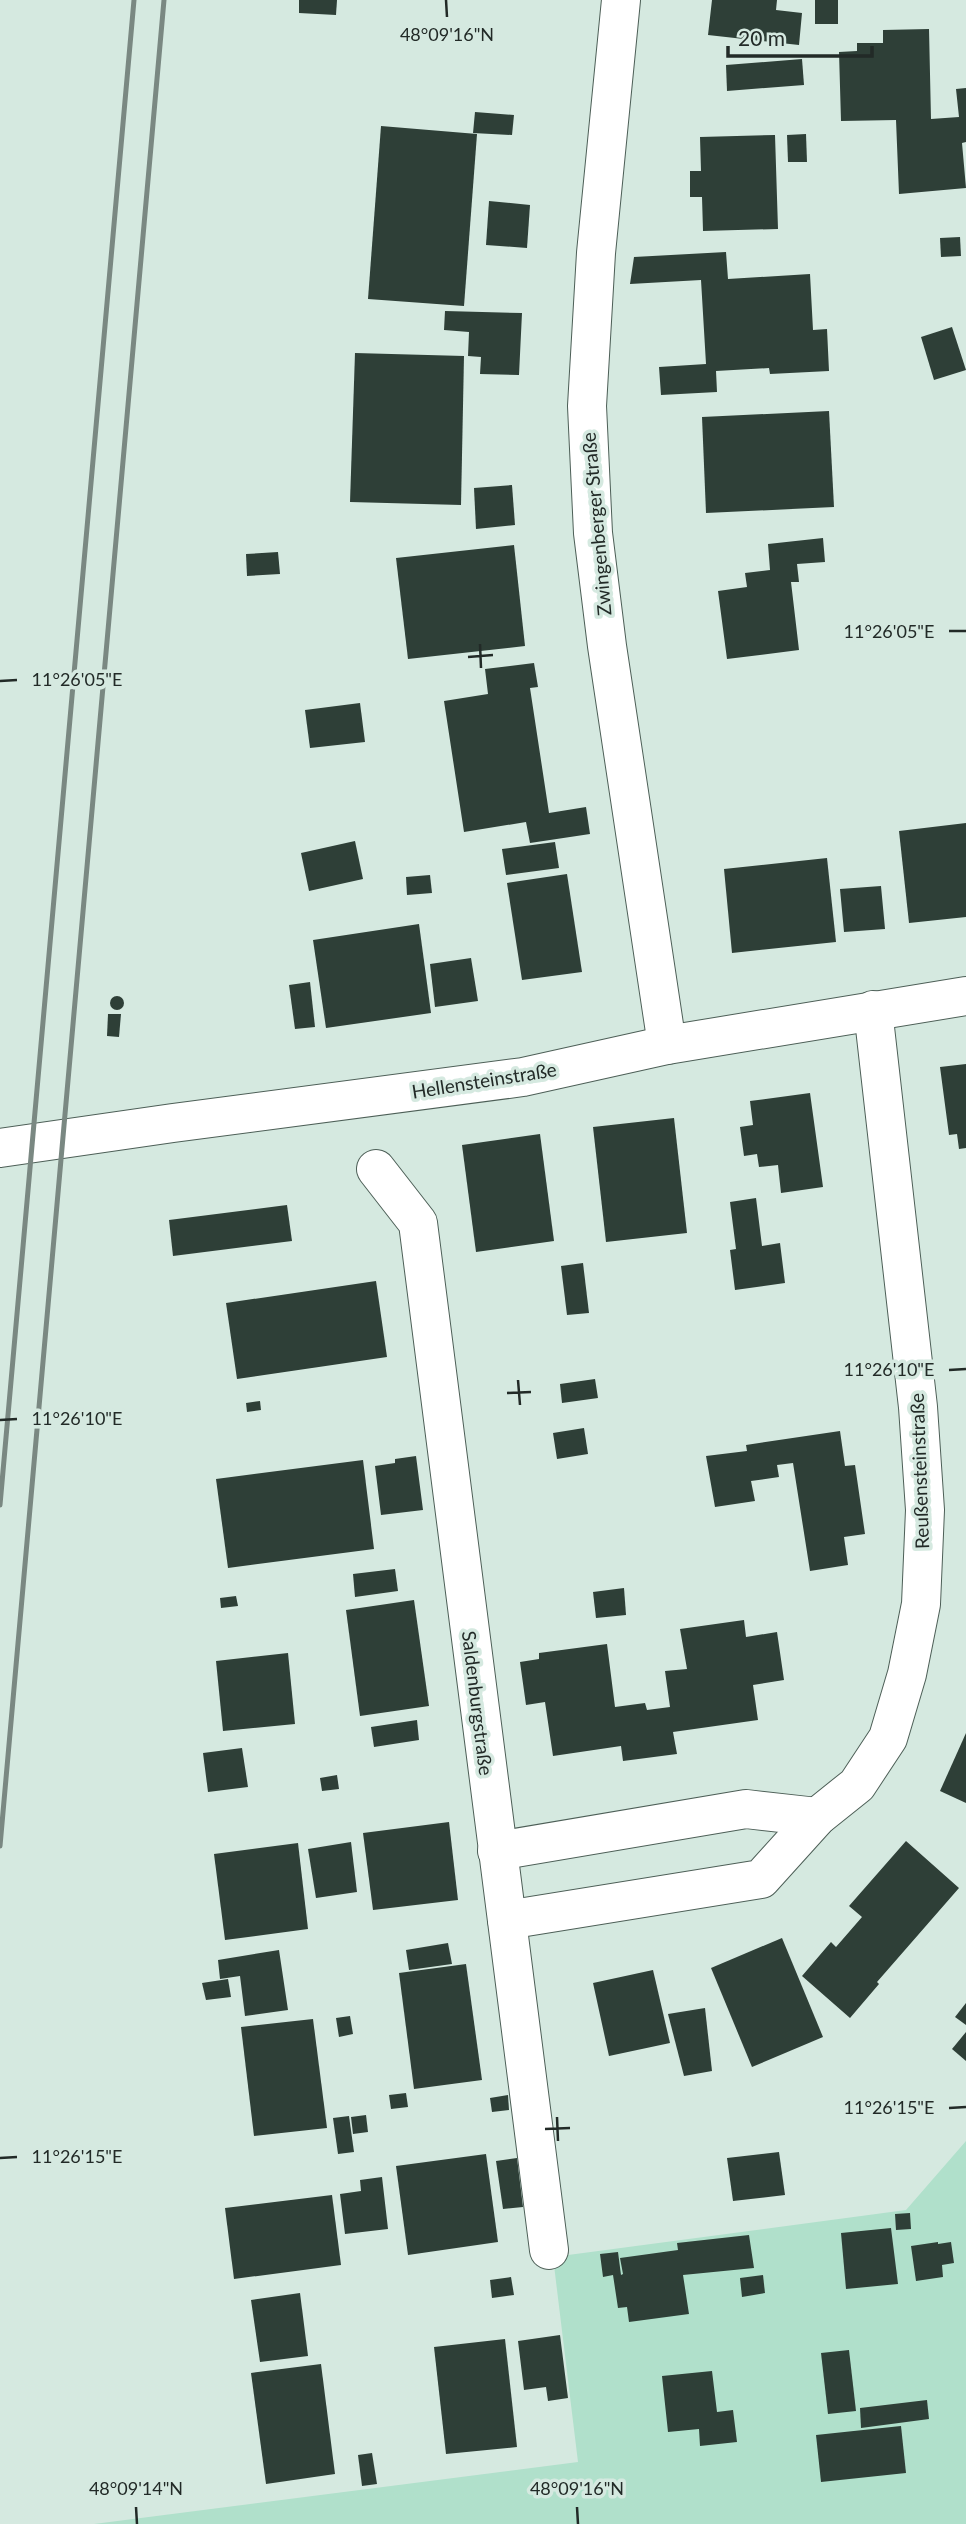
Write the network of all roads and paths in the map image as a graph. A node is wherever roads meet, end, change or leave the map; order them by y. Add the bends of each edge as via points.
1 (621, 0) edge
2 (966, 996) edge
3 (873, 1010) junction
4 (667, 1045) junction
5 (0, 1148) edge
6 (376, 1169) dead end
7 (817, 1817) junction
8 (498, 1851) junction
9 (507, 1920) junction
10 (549, 2250) dead end

1 - 4 street, Zwingenberger Straße via 596,253 587,406 602,608
2 - 3 street, Hellensteinstraße
3 - 4 street, Hellensteinstraße
3 - 7 street, Reußensteinstraße via 918,1407 925,1510 921,1604 888,1738 857,1785
4 - 5 street, Hellensteinstraße via 523,1077
6 - 8 street, Saldenburgstraße via 418,1223
7 - 8 street via 746,1809
7 - 9 street, Reußensteinstraße via 761,1879
8 - 9 street, Saldenburgstraße
9 - 10 street, Saldenburgstraße

